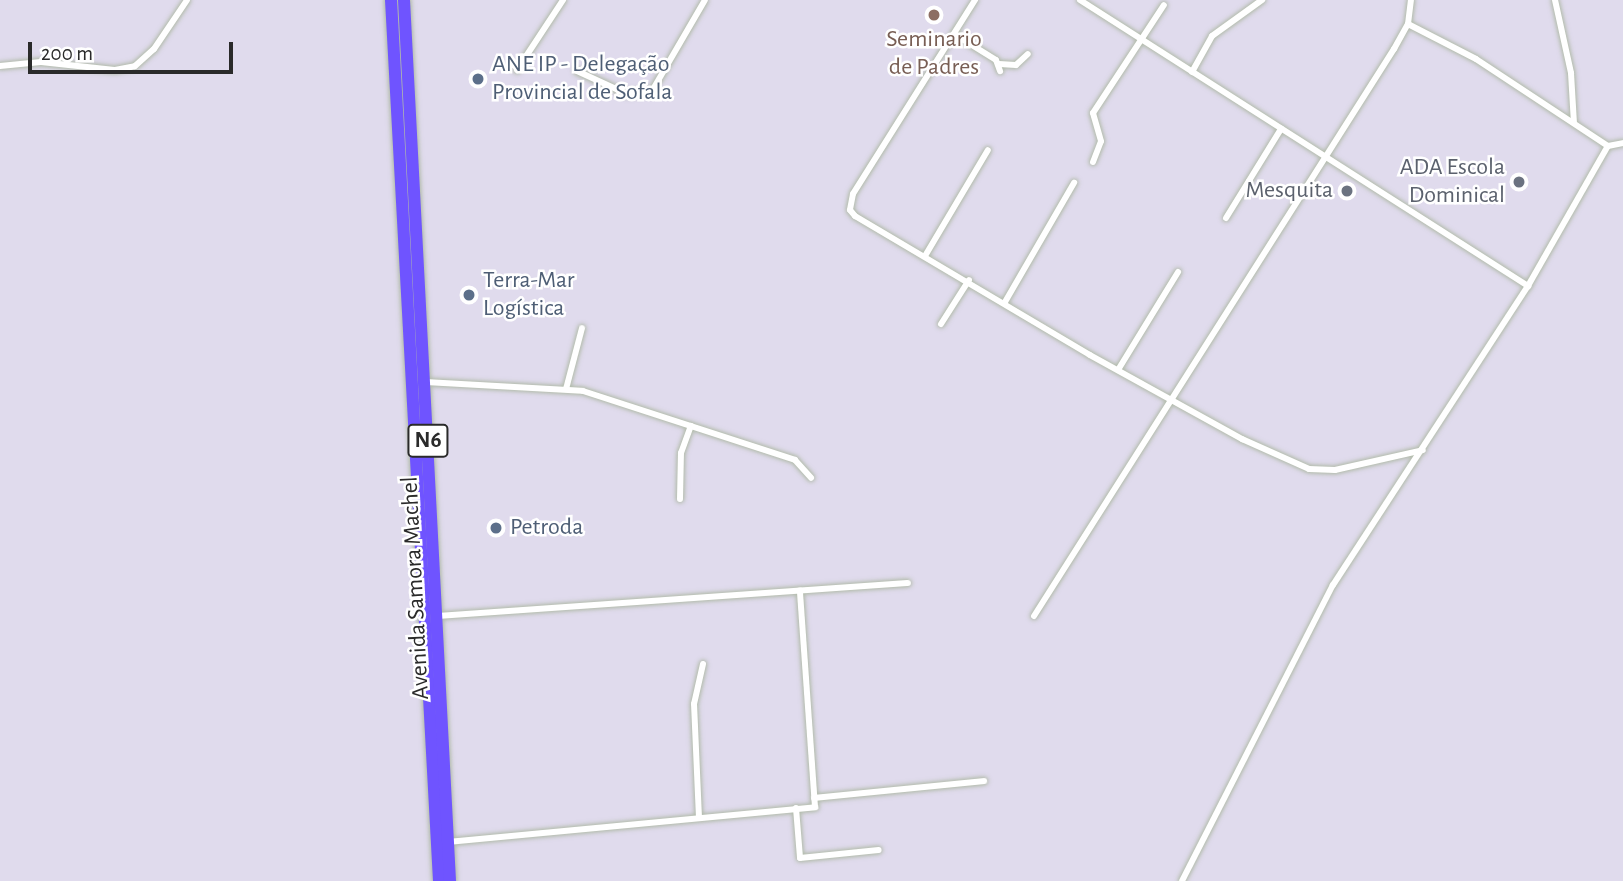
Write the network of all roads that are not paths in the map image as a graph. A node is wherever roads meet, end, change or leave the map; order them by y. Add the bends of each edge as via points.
1 (187, 0) edge
2 (389, 0) edge
3 (404, 0) edge
4 (414, 0) edge
5 (563, 0) edge
6 (705, 0) edge
7 (975, 0) edge
8 (1080, 0) edge
9 (1262, 0) edge
10 (1411, 0) edge
11 (1555, 0) edge
12 (1164, 5) dead end
13 (1408, 24) junction
14 (407, 32) junction
15 (954, 34) junction
16 (1144, 38) junction
17 (1028, 54) dead end
18 (0, 66) edge
19 (517, 70) dead end
20 (577, 71) dead end
21 (1192, 72) junction
22 (1574, 123) junction
23 (1281, 129) junction
24 (1623, 143) edge
25 (1608, 146) junction
26 (988, 150) dead end
27 (1325, 157) junction
28 (1093, 162) dead end
29 (1074, 183) dead end
30 (1226, 218) dead end
31 (925, 256) junction
32 (1178, 272) dead end
33 (969, 280) junction
34 (1528, 286) junction
35 (1005, 302) junction
36 (941, 324) dead end
37 (582, 328) dead end
38 (1118, 370) junction
39 (424, 382) junction
40 (566, 389) junction
41 (1172, 400) junction
42 (691, 426) junction
43 (1423, 450) junction
44 (811, 478) dead end
45 (680, 499) dead end
46 (908, 583) dead end
47 (800, 591) junction
48 (437, 616) junction
49 (1034, 616) dead end
50 (704, 664) dead end
51 (984, 781) dead end
52 (814, 797) junction
53 (796, 808) junction
54 (699, 818) junction
55 (448, 842) junction
56 (879, 850) dead end
57 (439, 881) edge
58 (450, 881) edge
59 (1182, 881) edge

1 - 18 street via 154,49 135,66 116,70 41,62
2 - 57 highway, Avenida Samora Machel / N6
3 - 14 highway, Avenida Samora Machel / N6
4 - 14 highway
5 - 19 street
6 - 20 street via 652,91 627,94
7 - 15 street
8 - 16 street
9 - 21 street via 1212,36
10 - 13 street
11 - 22 street via 1571,73
12 - 16 street
13 - 22 street via 1476,59
13 - 27 street
14 - 39 highway, Avenida Samora Machel / N6
15 - 17 street via 1000,67 1016,65
15 - 31 street via 850,202 861,222
16 - 21 street
16 - 28 street via 1093,113 1101,141
21 - 23 street
22 - 25 street
23 - 27 street
23 - 30 street
24 - 25 street
25 - 34 street
26 - 31 street
27 - 34 street
27 - 41 street
29 - 35 street
31 - 33 street
32 - 38 street
33 - 35 street
33 - 36 street
34 - 43 street
35 - 38 street
37 - 40 street
38 - 41 street
39 - 40 street
39 - 48 highway, Avenida Samora Machel / N6
40 - 42 street
41 - 43 street via 1314,471
41 - 49 street
42 - 44 street via 795,460
42 - 45 street via 681,453
43 - 59 street via 1333,584
46 - 47 street
47 - 48 street
47 - 52 street
48 - 55 highway, Avenida Samora Machel / N6
50 - 54 street via 694,704
51 - 52 street
52 - 53 street via 815,807
53 - 54 street
53 - 56 street via 800,858
54 - 55 street
55 - 58 highway, Avenida Samora Machel / N6

